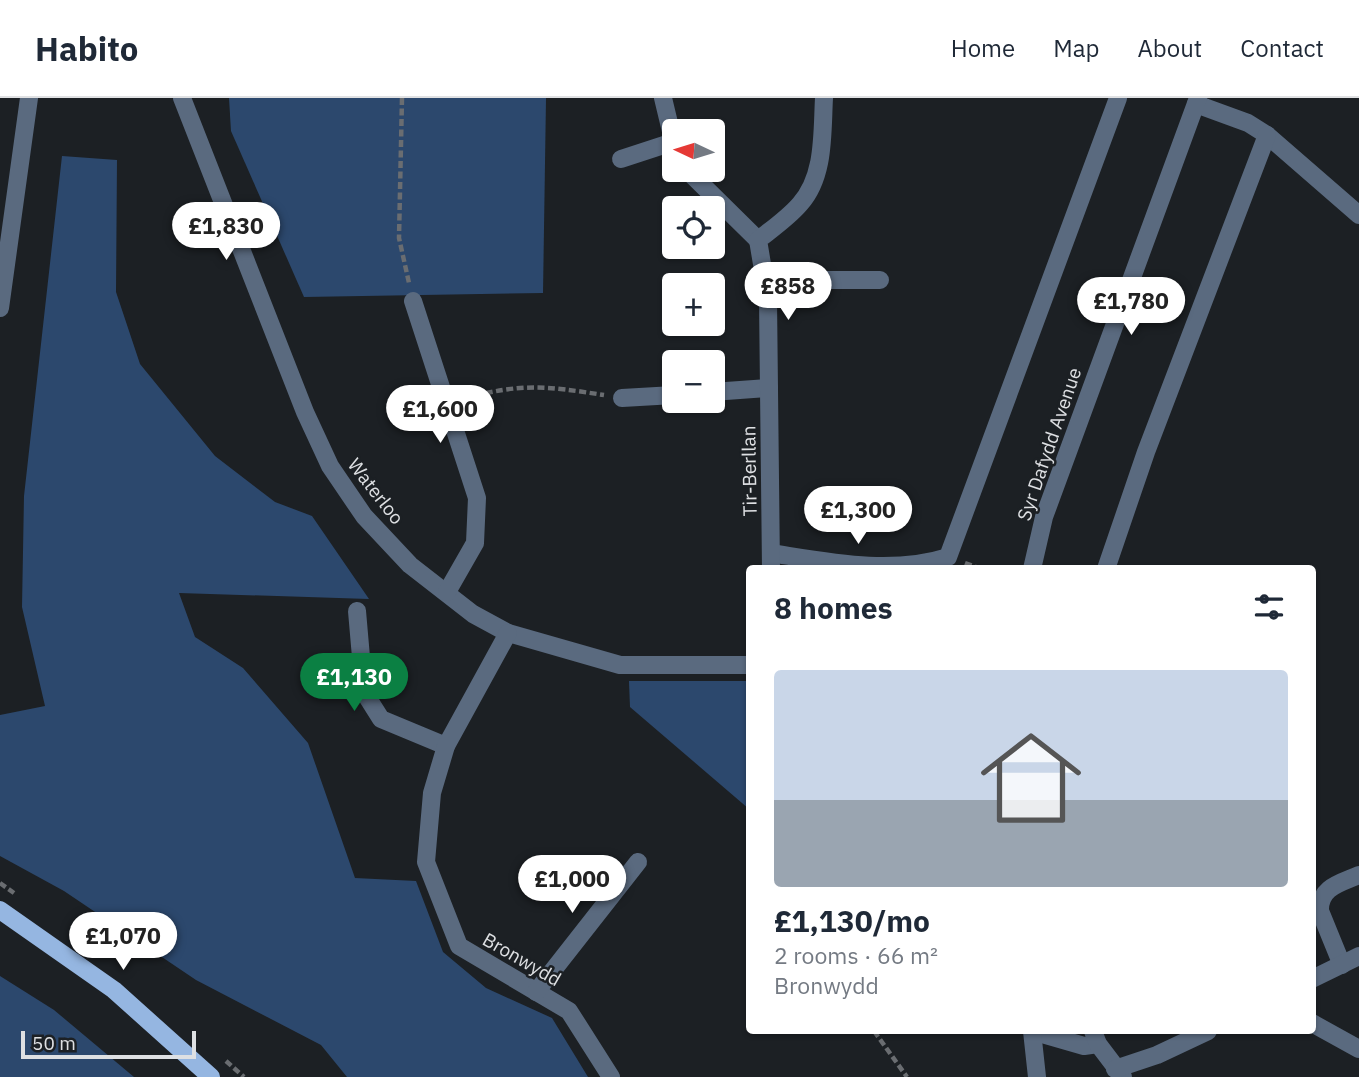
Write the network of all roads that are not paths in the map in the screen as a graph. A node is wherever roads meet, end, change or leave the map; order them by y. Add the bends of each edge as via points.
1 (29, 98) edge
2 (182, 98) edge
3 (663, 98) edge
4 (824, 98) edge
5 (1118, 98) edge
6 (1197, 101) edge
7 (668, 119) edge
8 (1267, 135) junction
9 (662, 146) edge
10 (621, 159) dead end
11 (699, 182) edge
12 (1359, 215) edge
13 (758, 240) junction
14 (880, 280) dead end
15 (766, 287) junction
16 (413, 301) road end
17 (0, 308) edge
18 (769, 388) junction
19 (725, 391) edge
20 (662, 396) edge
21 (622, 398) road end
22 (771, 561) edge
23 (1033, 565) edge
24 (1107, 565) edge
25 (447, 592) junction
26 (357, 611) dead end
27 (508, 634) junction
28 (746, 665) edge
29 (446, 746) junction
30 (638, 862) dead end
31 (1359, 875) edge
32 (0, 909) edge
33 (1359, 957) edge
34 (1342, 965) junction
35 (1316, 977) edge
36 (536, 992) junction
37 (1316, 1025) edge
38 (1032, 1034) edge
39 (1042, 1034) edge
40 (1202, 1034) edge
41 (1095, 1037) edge
42 (1358, 1047) edge
43 (1119, 1073) edge
44 (211, 1077) edge
45 (611, 1077) edge
46 (1037, 1077) edge

1 - 17 street
2 - 25 street, Waterloo via 330,466 364,516 410,565
3 - 7 street
4 - 13 street via 821,156 812,182 801,203
5 - 22 street, Tir-Berllan via 948,557 925,565
6 - 8 street
6 - 23 street, Syr Dafydd Avenue via 1044,517
8 - 12 street
8 - 24 street
9 - 10 street
11 - 13 street
13 - 15 street, Tir-Berllan
14 - 15 street via 788,280
15 - 18 street, Tir-Berllan
16 - 25 street via 477,498 475,544
18 - 19 street
18 - 22 street, Tir-Berllan
20 - 21 street
25 - 27 street, Waterloo
26 - 29 street via 364,692 381,719
27 - 28 street, Waterloo via 620,666
27 - 29 street, Bronwydd
29 - 36 street, Bronwydd via 432,793 426,862 459,946
30 - 36 street
31 - 34 street via 1330,888 1320,902
32 - 44 main road via 114,990
33 - 34 street
34 - 35 street
36 - 45 street, Bronwydd via 569,1011
37 - 42 street
38 - 46 street
39 - 41 street via 1084,1046
40 - 43 street
41 - 43 street

